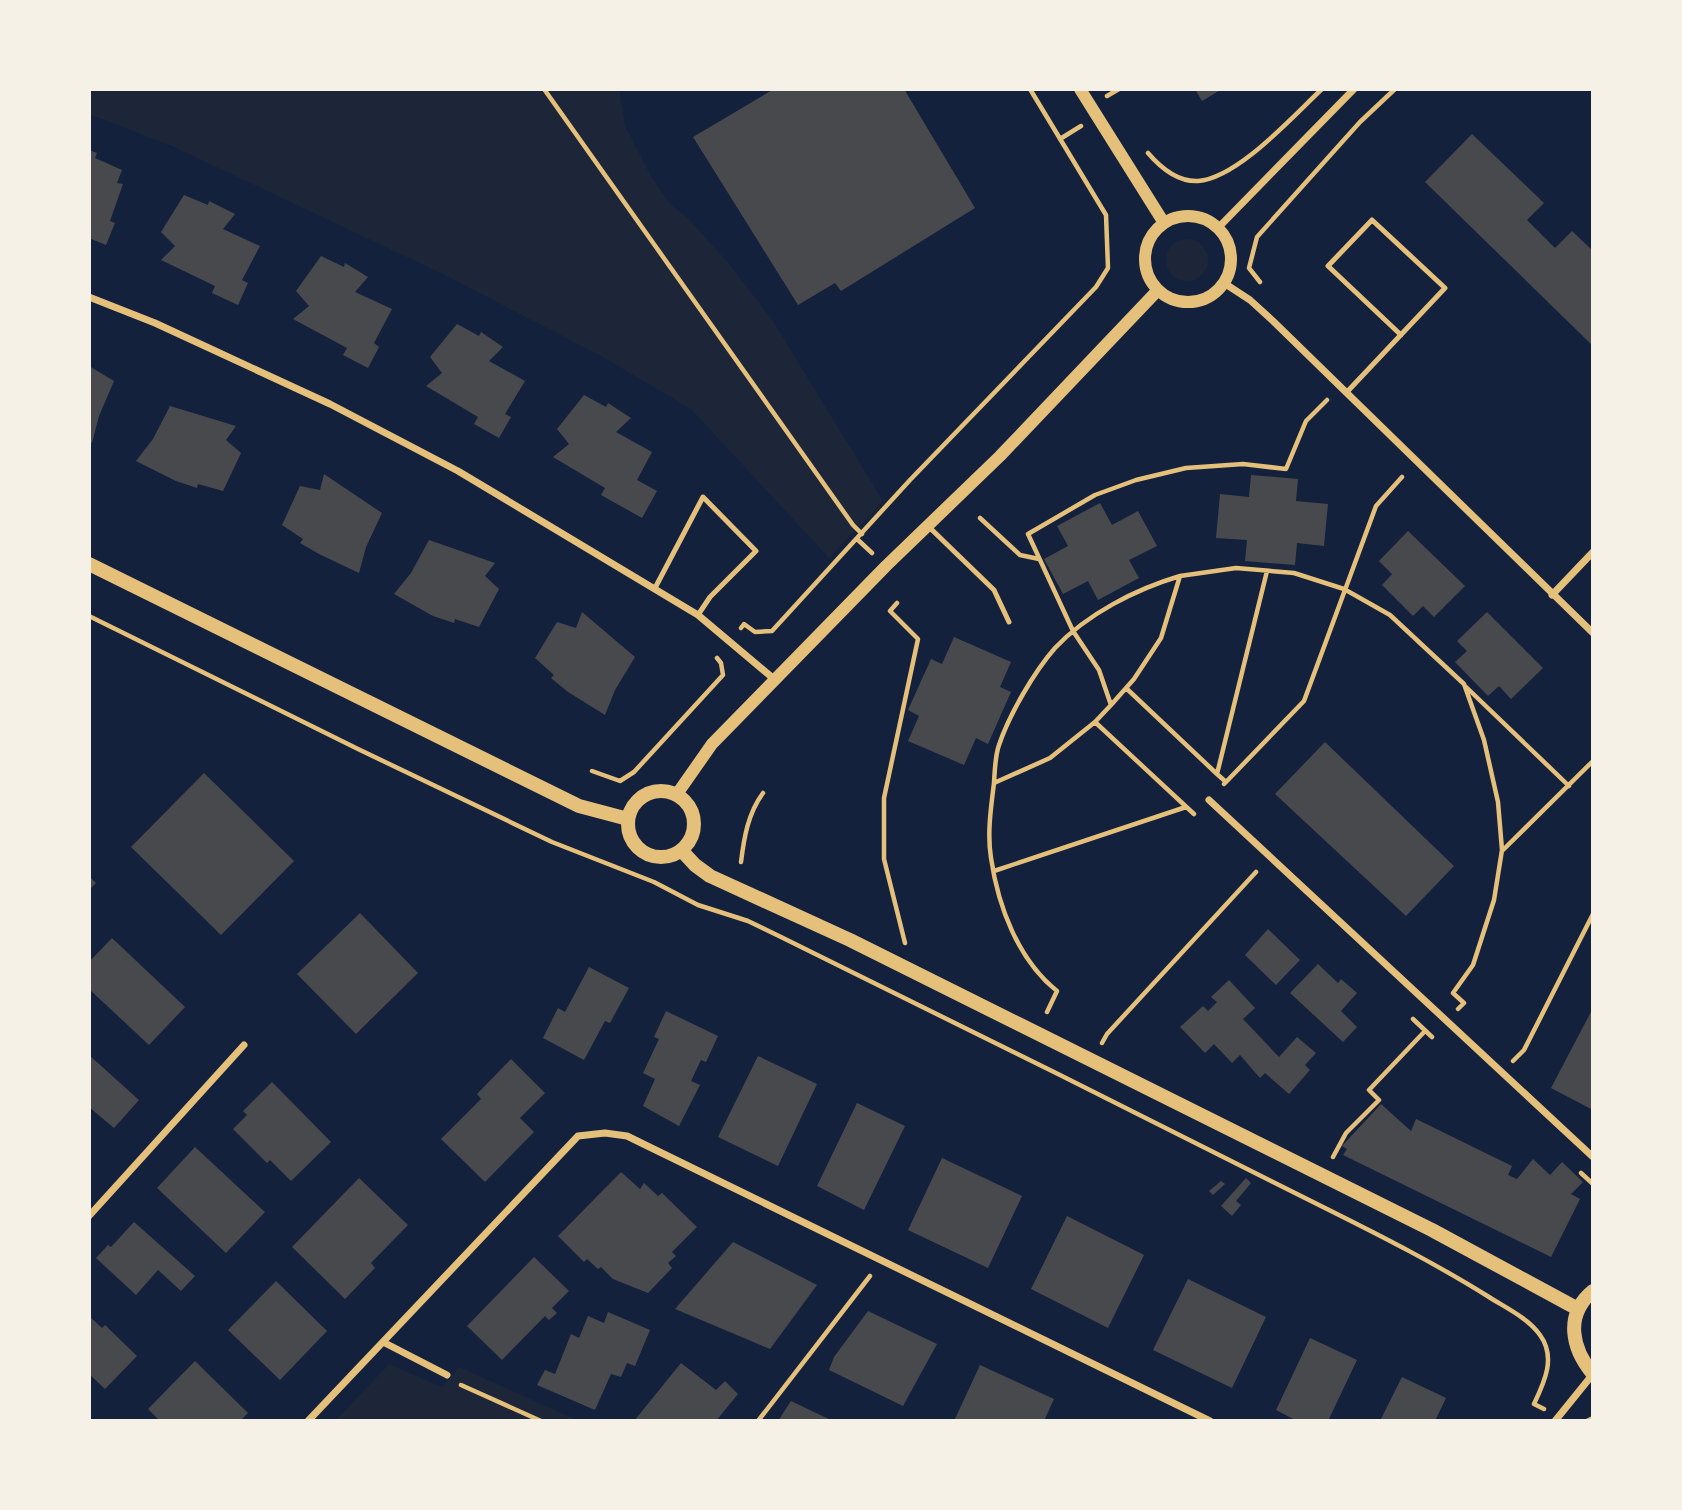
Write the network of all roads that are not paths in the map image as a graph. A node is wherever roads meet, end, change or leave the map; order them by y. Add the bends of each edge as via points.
1 (1080, 89) edge
2 (1354, 89) edge
3 (1164, 223) junction
4 (1218, 228) junction
5 (1224, 284) junction
6 (1158, 290) junction
7 (89, 297) edge
8 (1401, 335) junction
9 (1343, 390) junction
10 (928, 526) junction
11 (1593, 552) edge
12 (89, 564) edge
13 (655, 588) junction
14 (1552, 595) junction
15 (698, 615) junction
16 (1009, 622) dead end
17 (1593, 633) edge
18 (775, 679) junction
19 (677, 794) junction
20 (1209, 800) road end
21 (628, 819) junction
22 (682, 851) junction
23 (244, 1045) dead end
24 (1591, 1153) edge
25 (89, 1216) edge
26 (1593, 1291) edge
27 (1578, 1309) junction
28 (383, 1342) junction
29 (1593, 1374) edge
30 (447, 1375) road end
31 (308, 1421) edge
32 (1210, 1421) edge
33 (1555, 1421) edge

1 - 3 street
2 - 4 street
3 - 4 street via 1192,216
3 - 6 street via 1148,243 1146,255 1146,268
4 - 5 street via 1230,248
5 - 6 street via 1200,300 1185,302
5 - 9 street via 1250,300
6 - 10 street
7 - 13 street via 342,410 458,471
8 - 8 lane via 1445,288 1372,220 1328,267
8 - 9 lane
9 - 14 street
10 - 16 lane via 994,590
10 - 18 street
11 - 14 street
12 - 21 main road via 579,806
13 - 15 street
13 - 15 lane via 703,497 756,551
14 - 17 street
15 - 18 street
18 - 19 street via 712,744
19 - 21 main road via 646,794 637,800
19 - 22 main road via 692,810 695,821
20 - 24 street
21 - 22 main road via 632,842 649,856 661,858
22 - 27 main road via 710,876 850,940 1432,1230
23 - 25 street
26 - 27 main road
27 - 29 main road via 1575,1344
28 - 30 street
28 - 31 street
28 - 32 street via 578,1136 605,1133 627,1136
29 - 33 street

